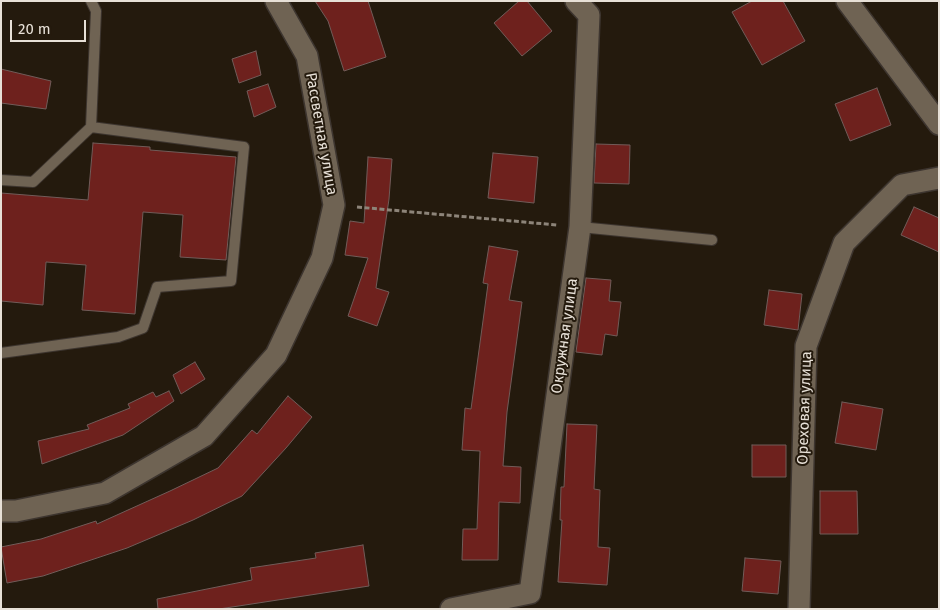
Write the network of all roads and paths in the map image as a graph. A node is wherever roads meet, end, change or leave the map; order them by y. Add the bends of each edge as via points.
1 (91, 1) edge
2 (276, 1) edge
3 (576, 1) edge
4 (847, 1) edge
5 (939, 124) edge
6 (91, 127) junction
7 (939, 178) edge
8 (1, 180) edge
9 (334, 205) junction
10 (580, 227) junction
11 (712, 240) dead end
12 (1, 353) edge
13 (1, 511) edge
14 (451, 609) edge
15 (799, 609) edge

1 - 6 lane via 96,11
2 - 9 street, Рассветная улица via 307,56
3 - 10 street, Окружная улица via 589,15
4 - 5 street
6 - 8 lane via 33,182
6 - 12 lane via 244,147 232,282 157,287 143,328 118,337
7 - 15 street, Ореховая улица via 902,185 844,244 806,346
9 - 10 path
9 - 13 street, Рассветная улица via 322,258 276,355 204,436 105,493 16,511
10 - 11 lane
10 - 14 street, Окружная улица via 530,593

